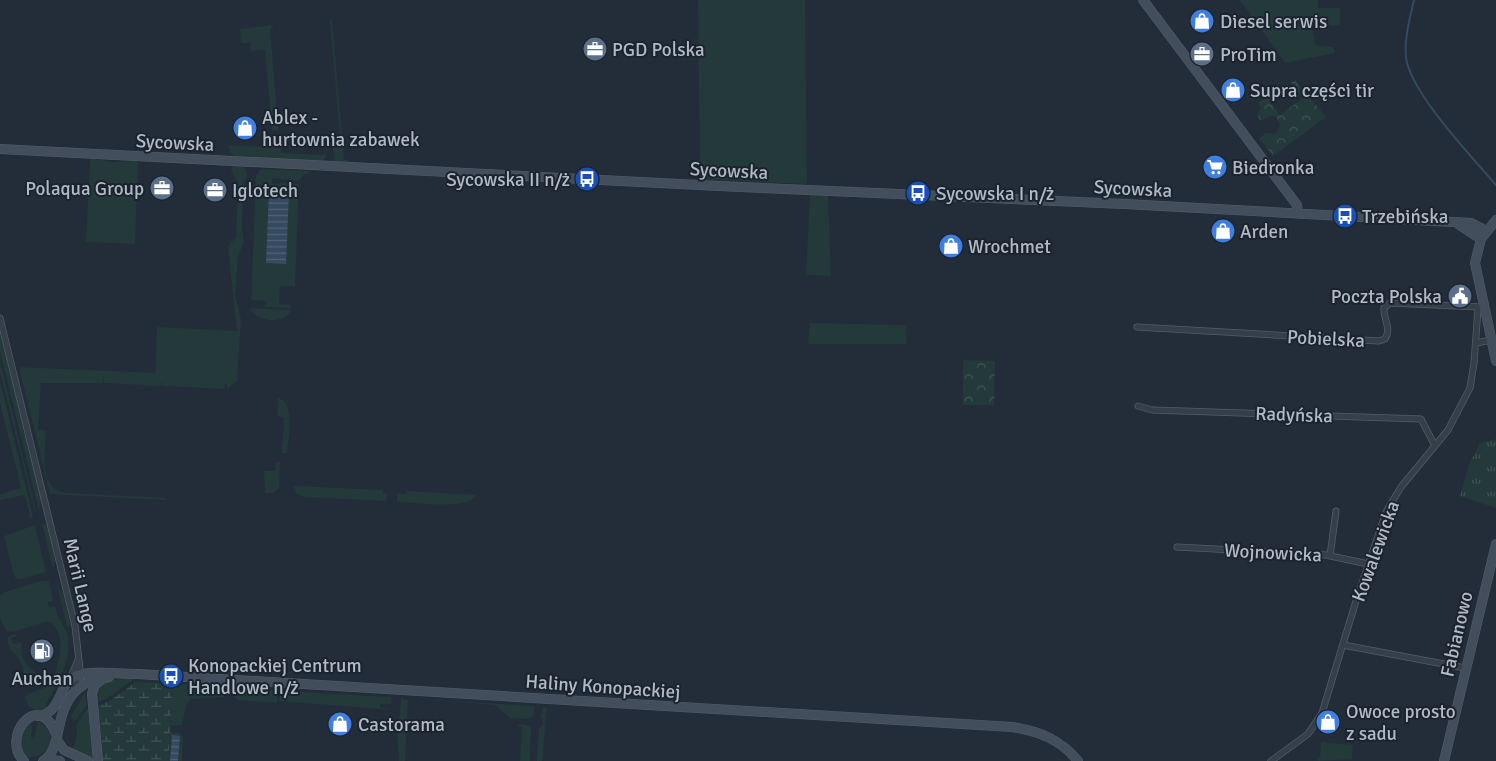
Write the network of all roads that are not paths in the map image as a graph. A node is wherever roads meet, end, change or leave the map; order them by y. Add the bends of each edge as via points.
1 (1143, 0) edge
2 (0, 149) edge
3 (1298, 213) junction
4 (1496, 220) edge
5 (1483, 235) junction
6 (1481, 307) junction
7 (0, 318) edge
8 (1137, 327) dead end
9 (1491, 340) junction
10 (1476, 342) junction
11 (1496, 361) edge
12 (1138, 406) dead end
13 (1435, 446) junction
14 (1336, 511) dead end
15 (1496, 544) edge
16 (1176, 547) dead end
17 (1330, 556) junction
18 (1368, 564) junction
19 (1343, 645) junction
20 (78, 660) junction
21 (1465, 668) junction
22 (78, 675) junction
23 (99, 676) junction
24 (68, 682) junction
25 (72, 696) junction
26 (38, 716) junction
27 (57, 739) junction
28 (12, 751) junction
29 (44, 760) edge
30 (15, 761) edge
31 (24, 761) edge
32 (60, 761) edge
33 (88, 761) edge
34 (98, 761) edge
35 (1078, 761) edge
36 (1271, 761) edge
37 (1444, 761) edge

1 - 3 street via 1298,205
2 - 3 street, Sycowska
3 - 5 street, Sycowska via 1472,223
4 - 5 street
5 - 6 street via 1475,263
6 - 8 street, Pobielska via 1390,303 1384,308 1388,336 1379,341
6 - 9 street
6 - 10 street, Kowalewicka
7 - 20 street, Marii Lange via 75,626
9 - 10 street
9 - 11 street
10 - 13 street, Kowalewicka via 1468,394
12 - 13 street, Radyńska via 1152,410 1422,420
13 - 18 street, Kowalewicka via 1394,498 1381,524
14 - 17 street
15 - 21 street, Fabianowo
16 - 17 street, Wojnowicka
17 - 18 street, Wojnowicka
18 - 19 street, Kowalewicka
19 - 21 street
19 - 36 street, Kowalewicka via 1318,722 1306,736
20 - 22 street, Marii Lange
20 - 23 street, Marii Lange via 88,671
20 - 24 street, Marii Lange
21 - 37 street, Fabianowo
22 - 23 street, Haliny Konopackiej
22 - 24 street
22 - 25 street, Marii Lange
23 - 25 street, Haliny Konopackiej
23 - 34 street via 92,692
23 - 35 street, Haliny Konopackiej via 171,676 1012,727 1051,738
24 - 26 street, Marii Lange via 55,706 47,714
25 - 27 street, Marii Lange via 60,717
26 - 27 street via 50,723
26 - 28 street, Marii Lange via 25,717 14,724 9,738
27 - 29 street, Marii Lange via 52,753
27 - 33 street via 66,752
28 - 30 street
28 - 31 street
29 - 32 street

